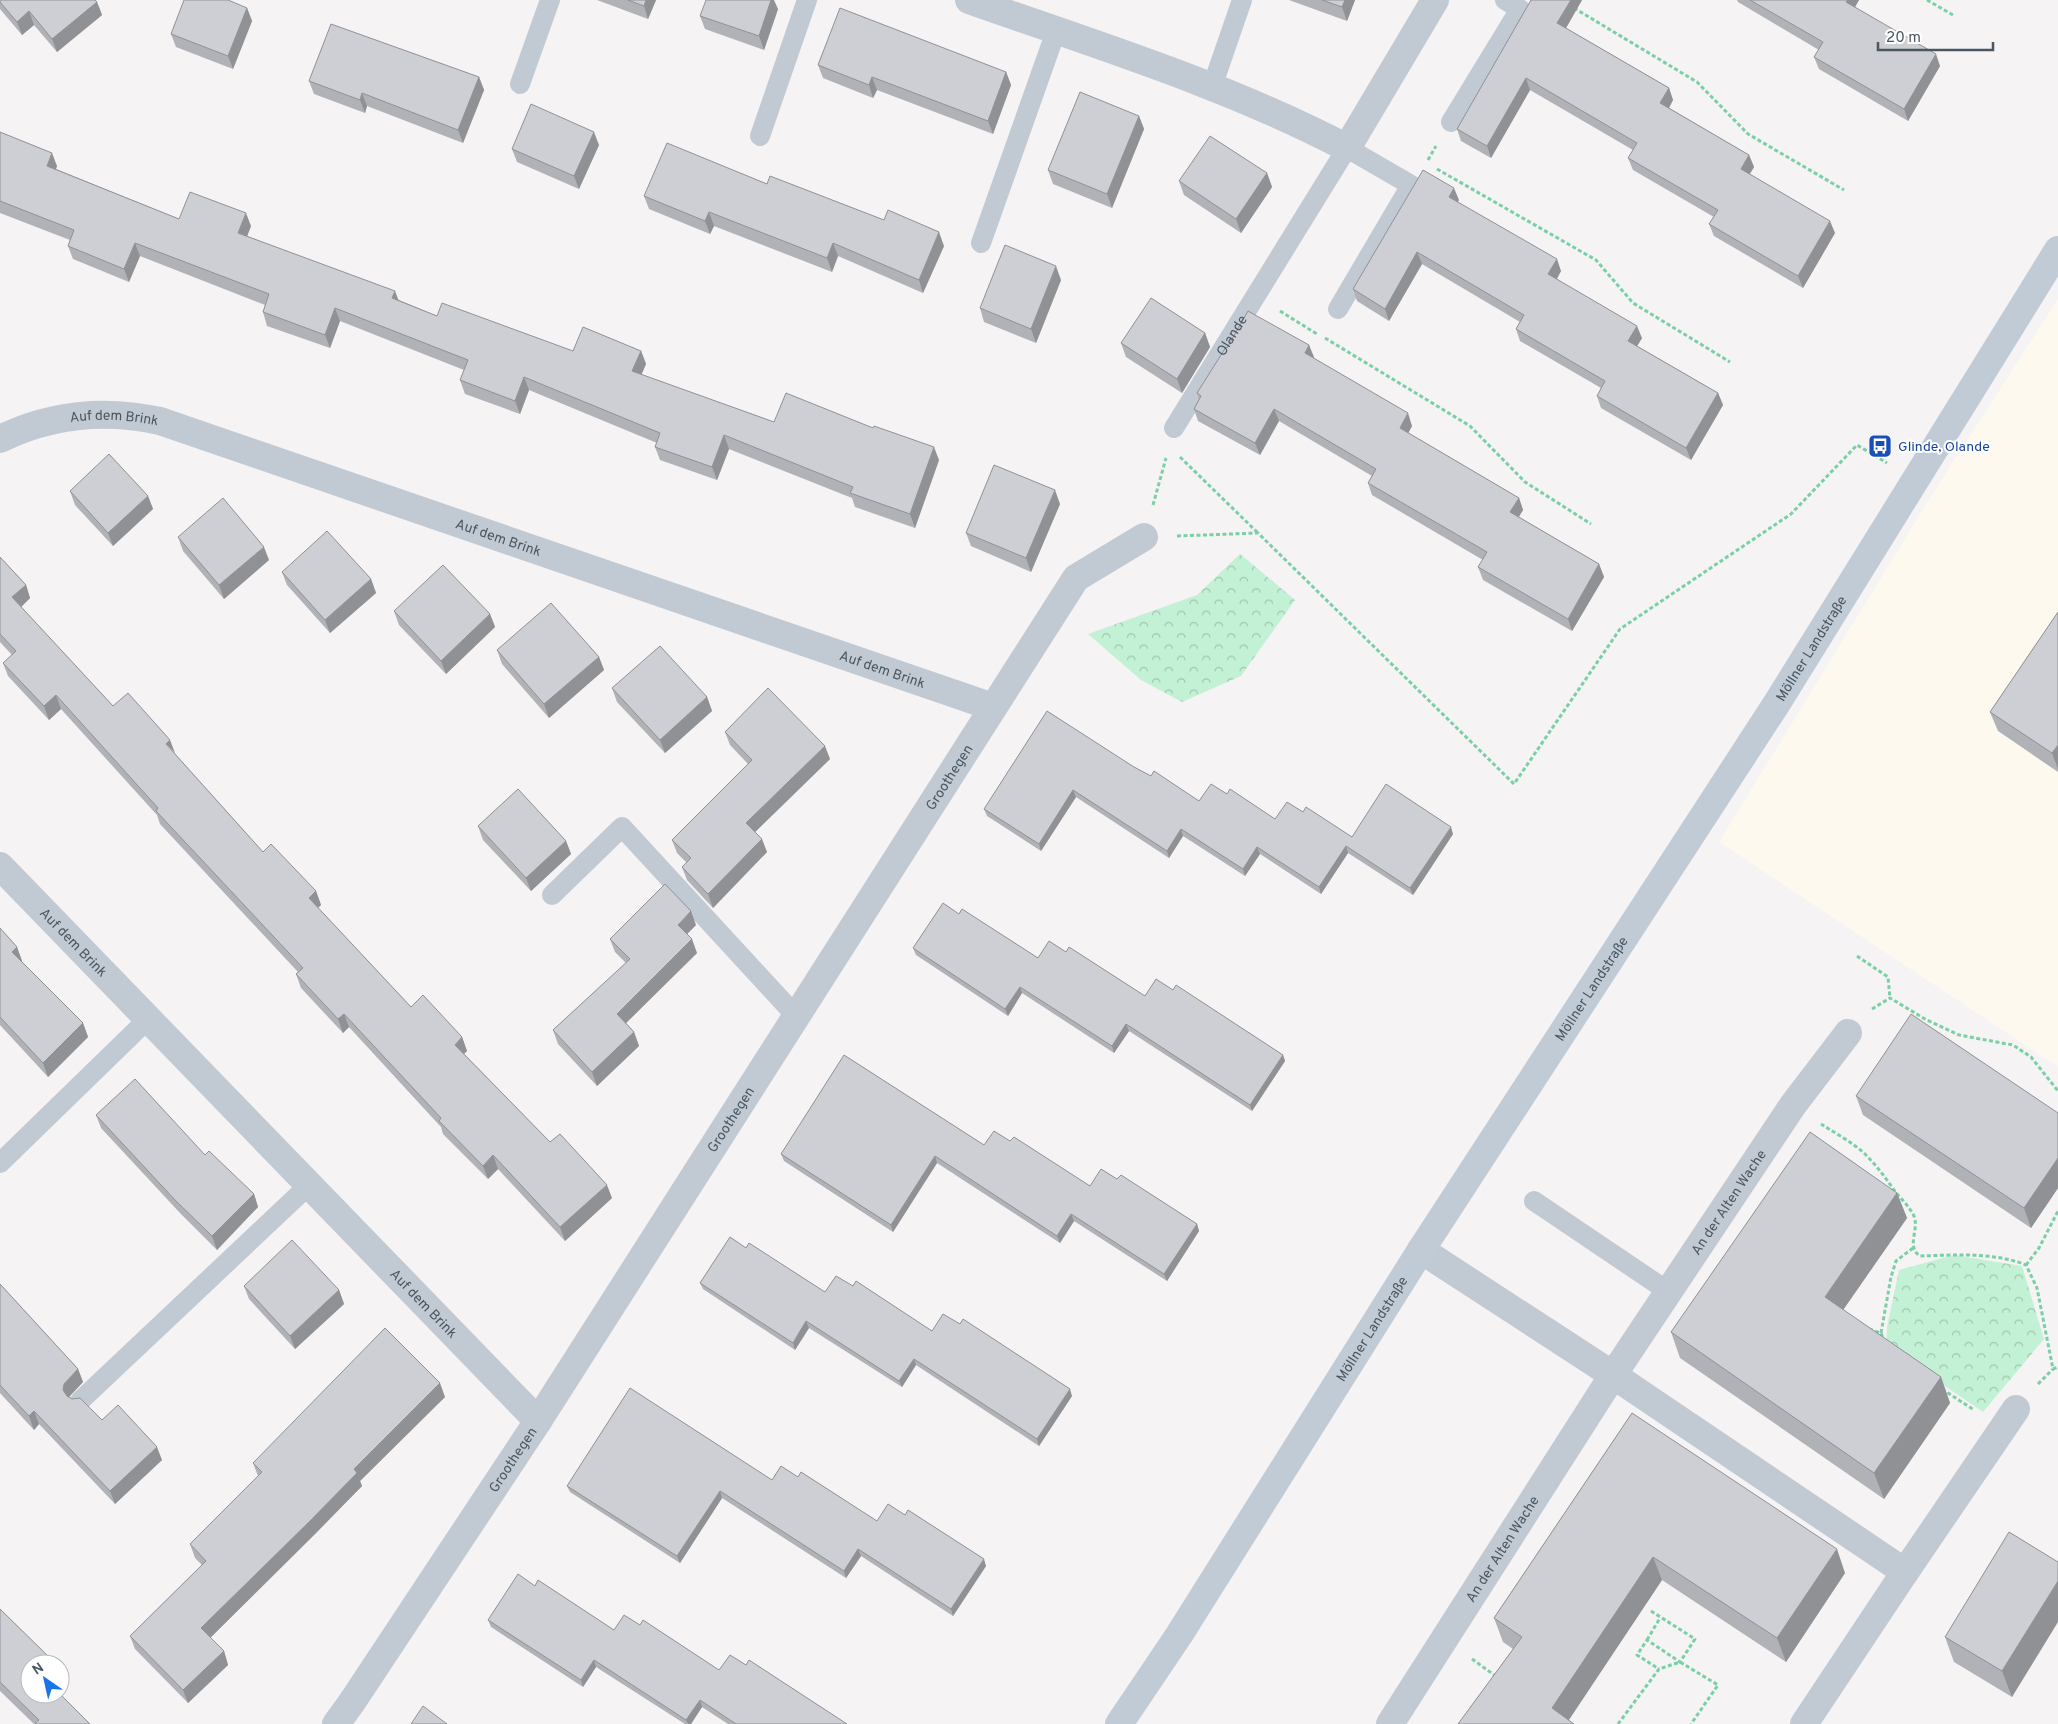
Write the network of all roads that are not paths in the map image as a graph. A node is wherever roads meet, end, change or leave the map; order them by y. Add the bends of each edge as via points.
1 (550, 0) edge
2 (807, 0) edge
3 (969, 0) edge
4 (1242, 0) edge
5 (1434, 0) edge
6 (1505, 0) edge
7 (1056, 31) junction
8 (520, 84) dead end
9 (1212, 87) junction
10 (1451, 122) road end
11 (760, 136) dead end
12 (1347, 148) junction
13 (981, 243) dead end
14 (2058, 250) edge
15 (1338, 310) dead end
16 (1172, 437) road end
17 (0, 439) edge
18 (1144, 536) road end
19 (993, 707) junction
20 (0, 866) edge
21 (552, 894) dead end
22 (796, 1016) junction
23 (148, 1019) junction
24 (1848, 1033) road end
25 (0, 1163) edge
26 (309, 1185) junction
27 (1534, 1201) dead end
28 (1422, 1250) junction
29 (1669, 1292) junction
30 (1613, 1376) junction
31 (80, 1401) edge
32 (2009, 1419) road end
33 (538, 1421) junction
34 (1905, 1572) junction
35 (336, 1724) edge
36 (1119, 1724) edge
37 (1390, 1724) edge
38 (1804, 1724) edge

1 - 8 lane
2 - 11 lane
3 - 7 street
4 - 9 lane
5 - 12 street, Olande
6 - 10 lane via 1520,9
7 - 9 street
7 - 13 lane
9 - 12 street via 1298,122
12 - 15 lane via 1411,185
12 - 16 lane, Olande
14 - 28 main road, Möllner Landstraße via 1778,703
17 - 19 street, Auf dem Brink via 44,422 79,416 120,414 160,421
18 - 19 street, Groothegen via 1076,578
19 - 22 street, Groothegen
20 - 23 street, Auf dem Brink
21 - 22 lane via 622,827
22 - 33 street, Groothegen
23 - 25 lane
23 - 26 street, Auf dem Brink
24 - 29 street, An der Alten Wache via 1793,1105
26 - 31 lane
26 - 33 street, Auf dem Brink
27 - 29 lane
28 - 30 street
28 - 36 main road, Möllner Landstraße via 1179,1635
29 - 30 street, An der Alten Wache
30 - 34 street
30 - 37 street, An der Alten Wache
32 - 34 street
33 - 35 street, Groothegen
34 - 38 street

